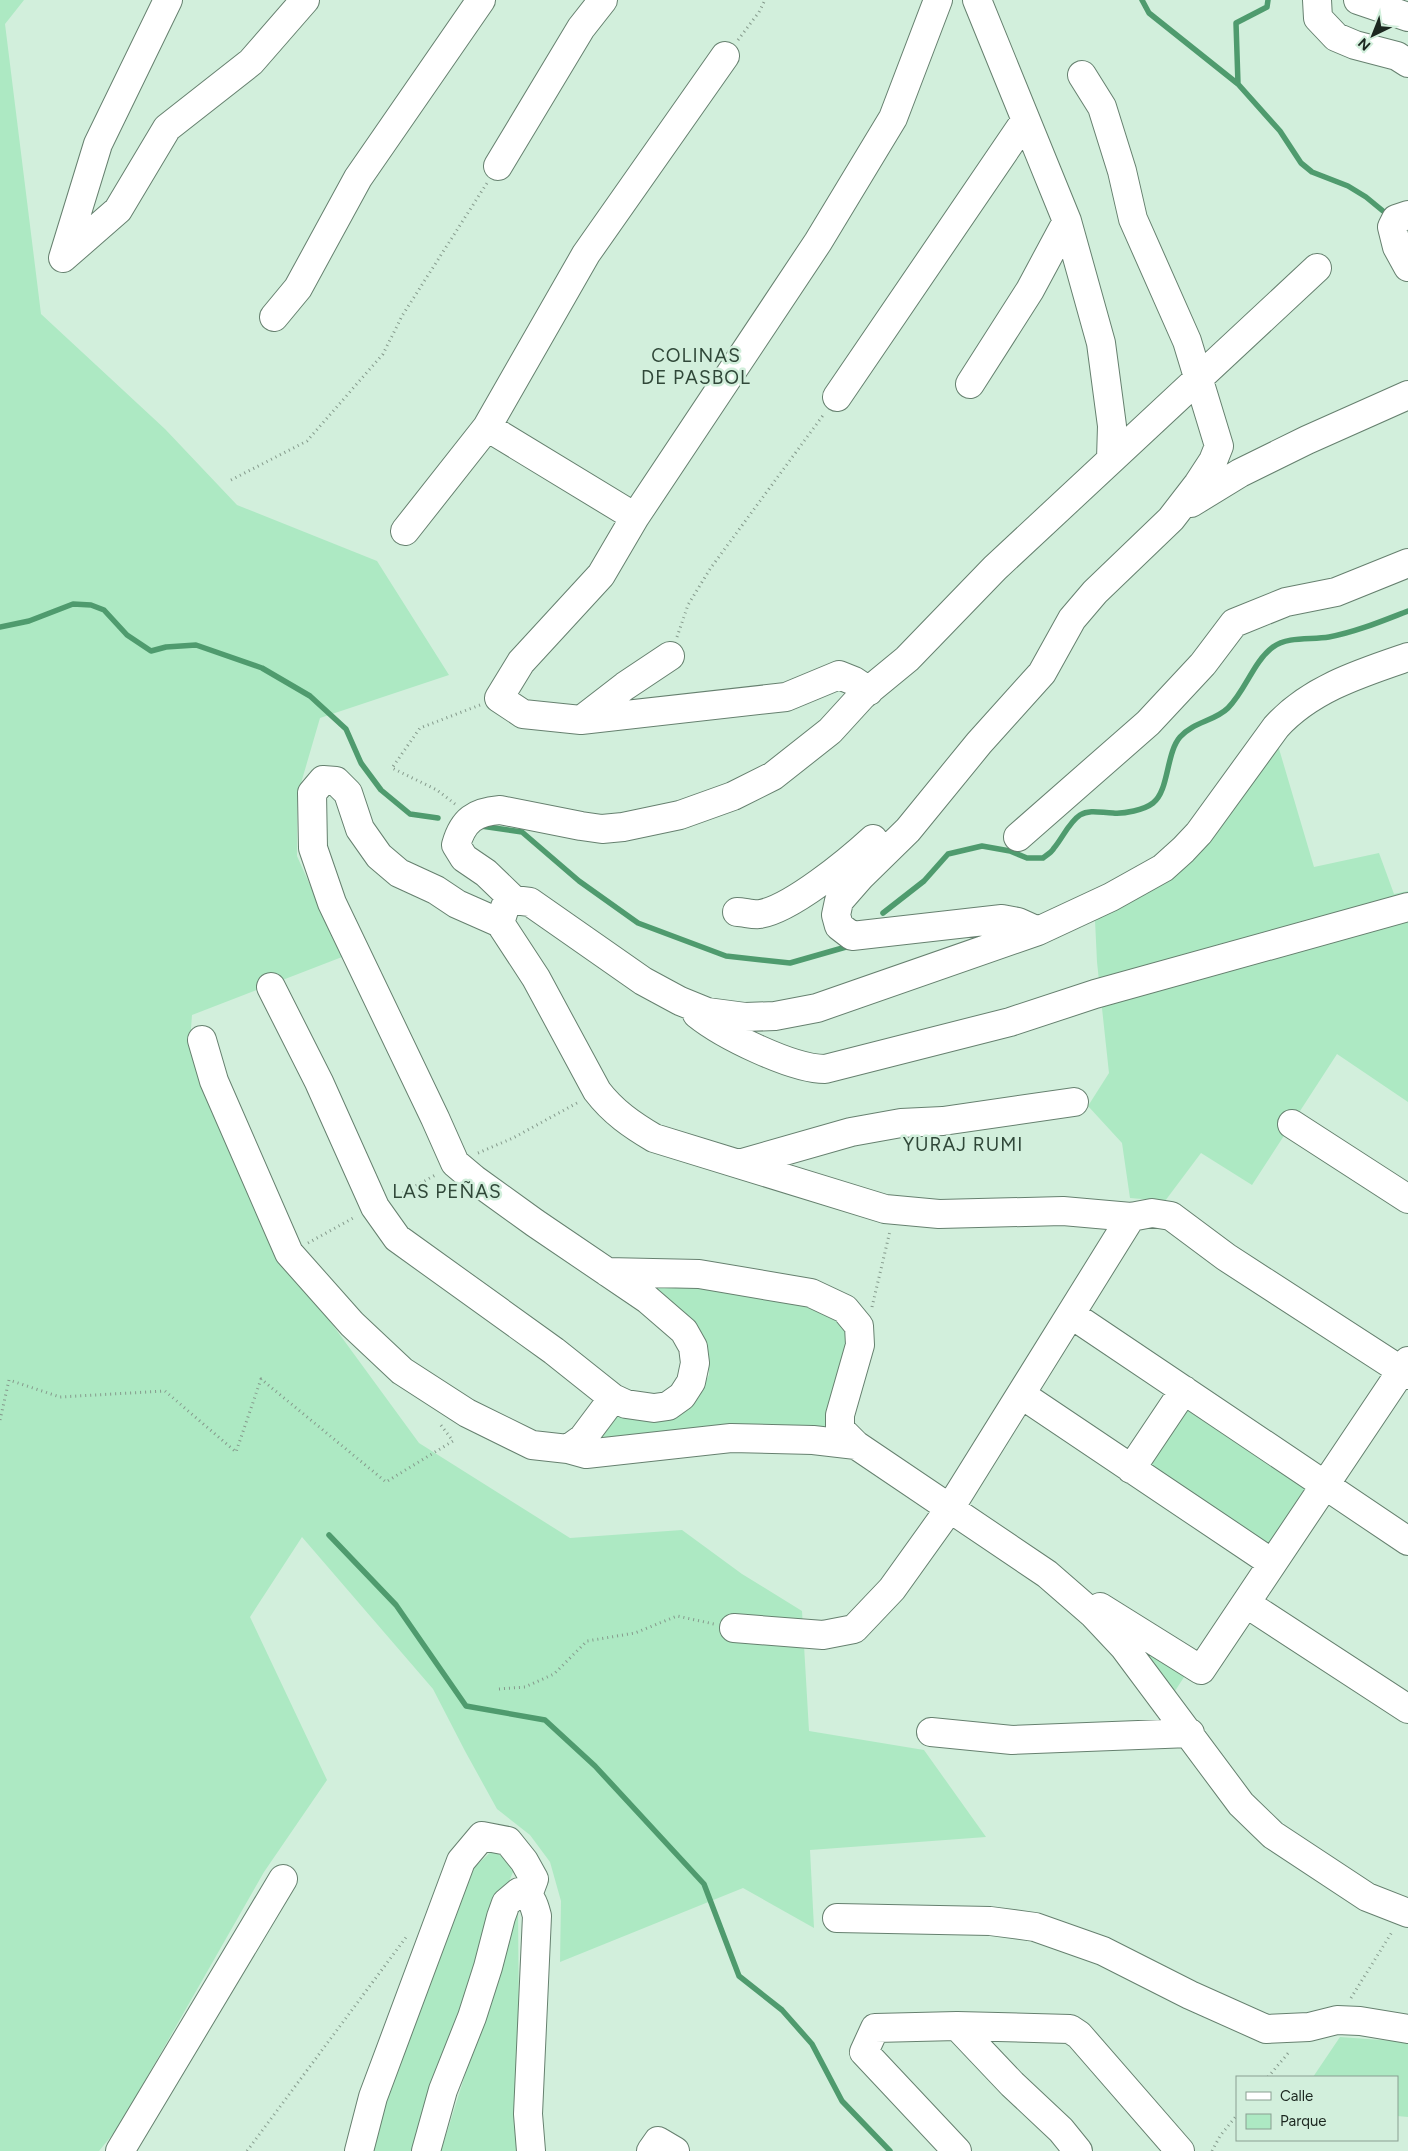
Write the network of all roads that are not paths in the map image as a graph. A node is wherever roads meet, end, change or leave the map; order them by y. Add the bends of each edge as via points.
1 (168, 0) edge
2 (305, 0) edge
3 (481, 0) edge
4 (582, 0) edge
5 (603, 0) edge
6 (938, 0) edge
7 (977, 0) edge
8 (1317, 0) edge
9 (1358, 0) edge
10 (1408, 17) edge
11 (581, 28) junction
12 (725, 56) road end
13 (1408, 63) edge
14 (1082, 75) dead end
15 (1025, 121) junction
16 (498, 166) road end
17 (1408, 215) edge
18 (1067, 221) junction
19 (1408, 267) edge
20 (1317, 268) dead end
21 (274, 316) dead end
22 (1198, 378) junction
23 (970, 384) dead end
24 (1408, 395) edge
25 (837, 397) road end
26 (487, 427) junction
27 (1111, 459) junction
28 (635, 517) junction
29 (1171, 519) junction
30 (405, 531) dead end
31 (1408, 564) edge
32 (670, 656) road end
33 (1408, 657) edge
34 (869, 691) junction
35 (580, 720) junction
36 (936, 797) junction
37 (1018, 837) dead end
38 (514, 900) junction
39 (1408, 906) edge
40 (737, 912) dead end
41 (500, 923) junction
42 (1038, 931) junction
43 (271, 987) dead end
44 (680, 1001) junction
45 (202, 1040) dead end
46 (1074, 1102) dead end
47 (1292, 1124) dead end
48 (739, 1164) junction
49 (1408, 1199) edge
50 (1131, 1217) junction
51 (607, 1272) junction
52 (1072, 1315) junction
53 (1406, 1369) edge
54 (1184, 1390) junction
55 (1022, 1395) junction
56 (613, 1398) junction
57 (856, 1445) junction
58 (568, 1449) junction
59 (1131, 1469) junction
60 (1325, 1485) junction
61 (950, 1508) junction
62 (1408, 1541) edge
63 (1272, 1563) junction
64 (1046, 1574) junction
65 (1247, 1604) junction
66 (734, 1628) road end
67 (1408, 1709) edge
68 (931, 1732) dead end
69 (1190, 1734) junction
70 (283, 1879) dead end
71 (528, 1895) junction
72 (1407, 1911) edge
73 (837, 1918) dead end
74 (958, 2026) junction
75 (1408, 2029) edge
76 (120, 2151) edge
77 (359, 2151) edge
78 (426, 2151) edge
79 (531, 2151) edge
80 (651, 2151) edge
81 (675, 2151) edge
82 (957, 2151) edge
83 (1078, 2151) edge
84 (1180, 2151) edge

1 - 2 street via 98,144 63,258 118,210 167,128 251,62
3 - 21 street via 358,178 298,288
4 - 11 street
5 - 11 street
6 - 28 street via 893,118 818,242
7 - 15 street
8 - 13 street via 1318,18 1336,37 1397,56
9 - 10 street
11 - 16 street
12 - 26 street via 586,254
14 - 22 street via 1102,107 1133,219 1187,341
15 - 18 street
15 - 25 street
17 - 19 street via 1396,219 1392,227 1397,247
18 - 23 street via 1030,290
18 - 27 street via 1101,343 1112,426
20 - 22 street
22 - 27 street
22 - 29 street via 1219,446 1214,461
24 - 29 street via 1240,474 1201,496
26 - 28 street
26 - 30 street
27 - 34 street via 995,568 907,659
28 - 35 street via 601,575 521,662 499,698 523,714
29 - 36 street via 1072,619 1042,673
31 - 37 street via 1336,592 1286,602 1234,623 1203,664 1148,723
32 - 35 street
33 - 42 street via 1306,699 1276,727 1200,833 1163,868
34 - 35 street via 839,675 786,697
34 - 38 street via 830,731 773,776 733,796 680,815 602,829 500,810 472,817 456,845 464,858 486,873
36 - 40 street via 900,815 841,868 781,907 760,914
36 - 42 street via 839,901 836,915 839,926 852,936 1002,919
38 - 41 street via 503,908
38 - 44 street via 530,902 643,981
39 - 44 street via 1095,994 1010,1022 826,1069 799,1065 751,1045 713,1026
41 - 48 street via 536,978 597,1092 607,1104 626,1121 654,1138
41 - 51 street via 399,873 379,856 360,829 348,793 336,781 323,780 312,793 313,848 332,903 455,1163
42 - 44 street via 808,1010 745,1017 707,1012
43 - 56 street via 320,1082 375,1207 397,1238 554,1351
45 - 58 street via 214,1081 289,1253 352,1324 402,1371 467,1413 532,1445
46 - 48 street via 851,1132
47 - 49 street
48 - 50 street via 884,1209 939,1214 1063,1211
50 - 52 street
50 - 53 street via 1152,1213 1171,1216 1226,1257
51 - 56 street via 647,1299 684,1331 693,1347 695,1363 691,1382 682,1396 668,1406 654,1408 626,1404
51 - 57 street via 699,1274 811,1293 845,1309 859,1326 860,1345 840,1415 840,1429
52 - 54 street
52 - 55 street
53 - 60 street
54 - 59 street
54 - 60 street
55 - 59 street
55 - 61 street
56 - 58 street via 583,1438
57 - 58 street via 813,1440 731,1438 586,1454
57 - 61 street
59 - 63 street
60 - 62 street
60 - 63 street
61 - 64 street
61 - 66 street via 892,1589 854,1629 823,1635
63 - 65 street
64 - 65 street via 1201,1670
64 - 69 street via 1093,1614 1124,1647
65 - 67 street
68 - 69 street via 1012,1740
69 - 72 street via 1241,1804 1273,1835 1368,1897
70 - 76 street
71 - 77 street via 534,1879 524,1861 508,1841 482,1836 461,1861 373,2097
71 - 78 street via 519,1892 506,1903 472,2017 443,2090
71 - 79 street via 537,1916 528,2114
73 - 75 street via 990,1920 1035,1927 1103,1951 1266,2029 1309,2028 1337,2020
74 - 82 street via 875,2028 864,2052
74 - 83 street
74 - 84 street via 1070,2030 1079,2036
80 - 81 street via 658,2141

